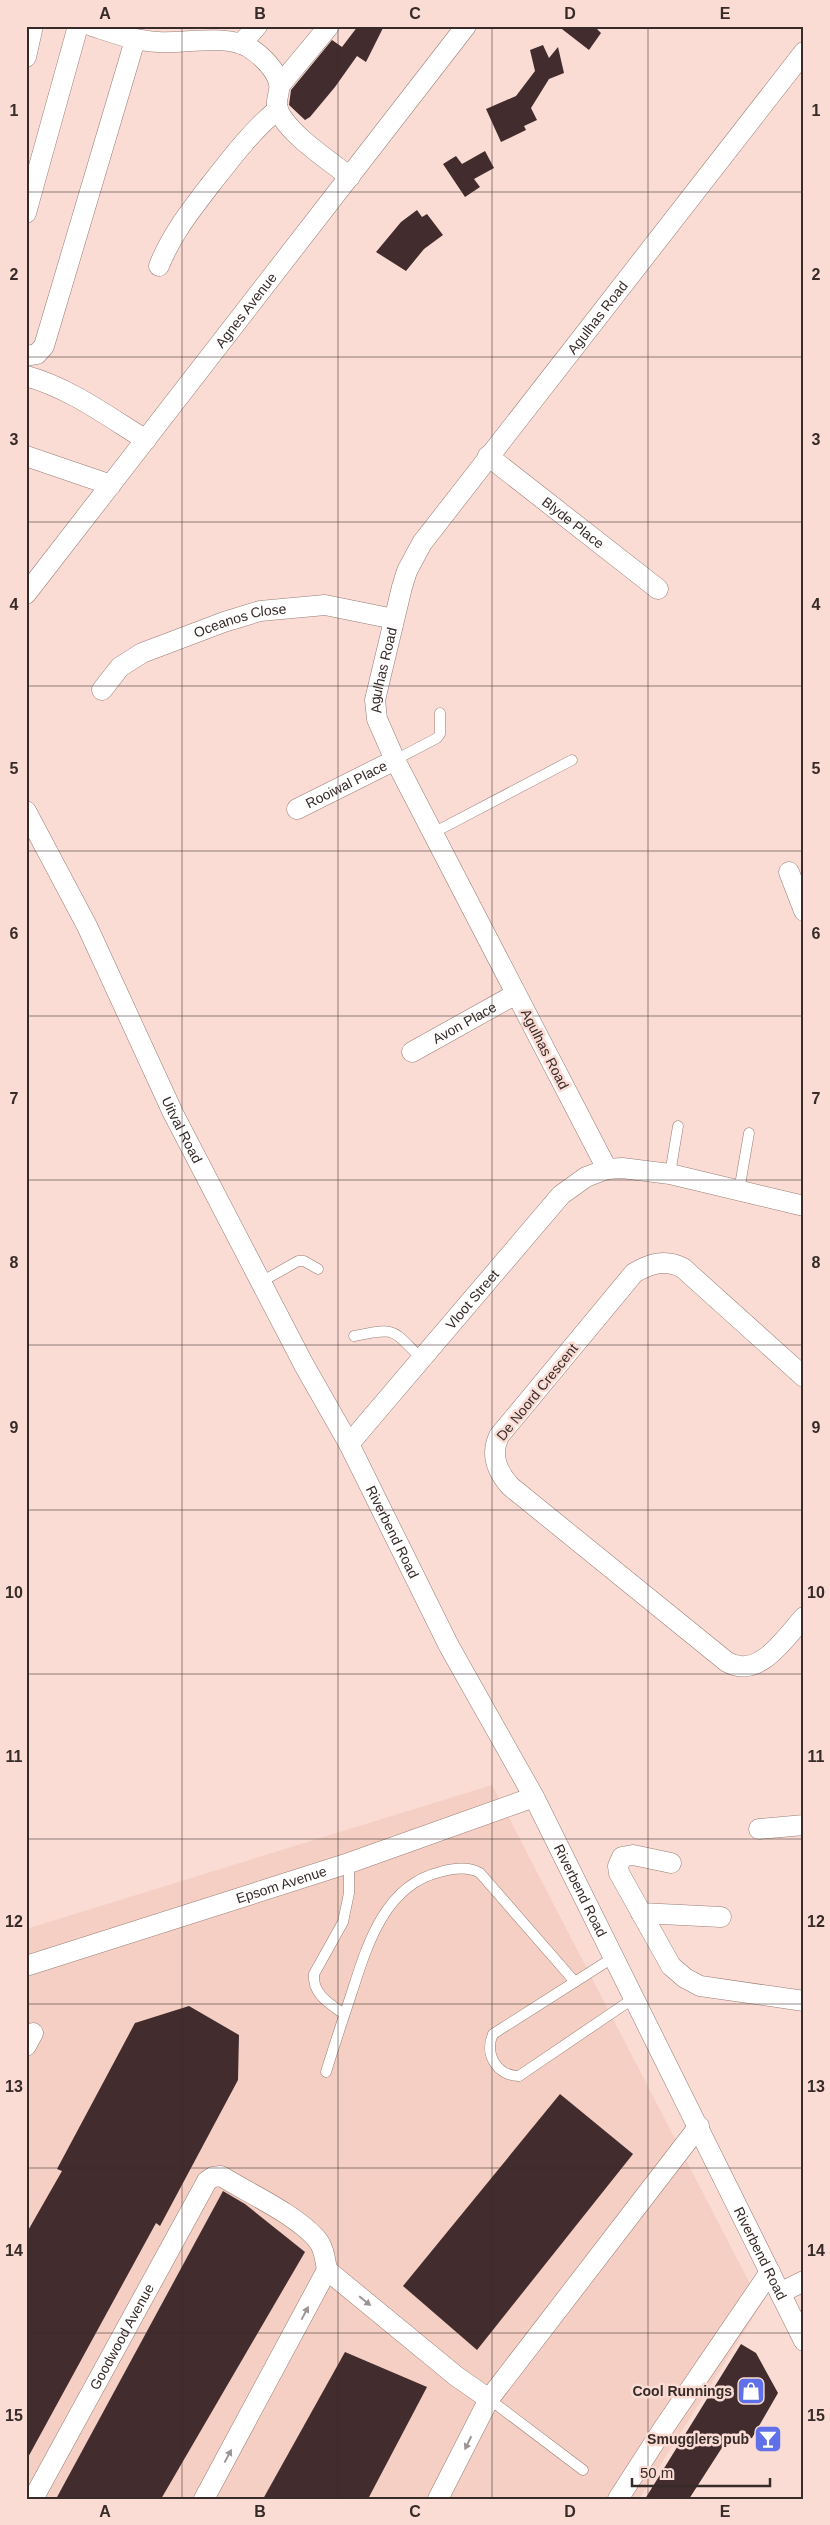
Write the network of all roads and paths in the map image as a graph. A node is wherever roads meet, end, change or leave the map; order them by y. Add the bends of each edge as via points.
1 (33, 26) edge
2 (78, 26) edge
3 (92, 26) edge
4 (257, 26) edge
5 (329, 26) edge
6 (466, 26) edge
7 (135, 40) junction
8 (241, 44) junction
9 (804, 52) edge
10 (26, 57) edge
11 (280, 85) junction
12 (278, 109) junction
13 (350, 176) junction
14 (26, 213) edge
15 (159, 266) dead end
16 (26, 356) edge
17 (26, 376) edge
18 (146, 440) junction
19 (26, 456) edge
20 (488, 456) junction
21 (111, 485) junction
22 (658, 588) dead end
23 (26, 594) edge
24 (394, 619) junction
25 (102, 690) dead end
26 (440, 713) dead end
27 (395, 760) junction
28 (572, 760) dead end
29 (297, 809) dead end
30 (26, 811) edge
31 (433, 833) junction
32 (788, 872) dead end
33 (804, 911) edge
34 (516, 994) junction
35 (412, 1052) dead end
36 (678, 1126) dead end
37 (748, 1133) dead end
38 (607, 1169) junction
39 (670, 1174) junction
40 (739, 1191) junction
41 (804, 1206) edge
42 (318, 1269) dead end
43 (261, 1282) junction
44 (354, 1336) dead end
45 (422, 1359) junction
46 (804, 1377) edge
47 (349, 1444) junction
48 (804, 1617) edge
49 (534, 1797) junction
50 (804, 1825) edge
51 (759, 1829) dead end
52 (349, 1863) junction
53 (671, 1863) dead end
54 (641, 1913) junction
55 (721, 1917) dead end
56 (614, 1957) junction
57 (26, 1966) edge
58 (575, 1982) junction
59 (634, 1998) junction
60 (804, 2001) edge
61 (344, 2014) junction
62 (326, 2072) dead end
63 (699, 2126) junction
64 (327, 2270) junction
65 (770, 2272) junction
66 (804, 2281) edge
67 (780, 2292) junction
68 (798, 2313) edge
69 (804, 2340) edge
70 (489, 2399) junction
71 (583, 2470) dead end
72 (33, 2499) edge
73 (204, 2499) edge
74 (438, 2499) edge
75 (618, 2499) edge

1 - 10 street
2 - 14 street
3 - 7 street
4 - 8 street
5 - 11 street
6 - 13 street, Agnes Avenue
7 - 8 street
7 - 16 street via 44,346 37,354
8 - 11 street via 262,58
9 - 20 street, Agulhas Road
11 - 12 street
12 - 13 street via 296,133
12 - 15 street via 255,128 230,158 179,228
13 - 18 street, Agnes Avenue
17 - 18 street via 67,391
18 - 21 street, Agnes Avenue
19 - 21 street
20 - 22 street, Blyde Place
20 - 24 street, Agulhas Road via 414,557
21 - 23 street, Agnes Avenue
24 - 25 street, Oceanos Close via 325,606 260,611 142,653 120,667
24 - 27 street, Agulhas Road via 375,700 377,719
26 - 27 lane via 440,734 437,738
27 - 29 street, Rooiwal Place
27 - 31 street, Agulhas Road
28 - 31 lane
30 - 43 street, Uitval Road via 87,926 173,1113
31 - 34 street, Agulhas Road
32 - 33 street
34 - 35 street, Avon Place
34 - 38 street, Agulhas Road
36 - 39 lane
37 - 40 lane
38 - 39 street via 639,1169
38 - 45 street, Vloot Street via 577,1182 561,1195
39 - 40 street
40 - 41 street
42 - 43 lane via 298,1261
43 - 47 street, Uitval Road
44 - 45 lane via 382,1330 394,1332
45 - 47 street, Vloot Street
46 - 48 street, De Noord Crescent via 683,1268 666,1262 653,1264 634,1273 499,1436 494,1452 500,1471 510,1486 726,1662 738,1667 762,1662
47 - 49 street, Riverbend Road via 449,1646
49 - 52 street, Epsom Avenue
49 - 56 street, Riverbend Road
50 - 51 street
52 - 57 street, Epsom Avenue
52 - 61 lane via 347,1909 313,1981 316,1991
53 - 54 street via 633,1855 622,1857 618,1866 620,1873
54 - 55 street
54 - 60 street via 671,1966 685,1978 700,1986
56 - 58 lane
56 - 59 street, Riverbend Road
58 - 59 lane via 492,2034 488,2050 502,2071 519,2076
58 - 61 lane via 480,1873 473,1869 450,1869 418,1879 393,1902 364,1950
59 - 63 street, Riverbend Road
61 - 62 lane
63 - 65 street, Riverbend Road
63 - 70 street
64 -> 70 street via 456,2376
64 - 72 street, Goodwood Avenue via 324,2251 316,2238 288,2217 221,2176 207,2181
73 -> 64 street
65 - 67 street, Riverbend Road
65 - 75 street
66 - 67 street
67 - 68 street, Riverbend Road
68 - 69 street, Riverbend Road
70 - 71 lane
70 -> 74 street

